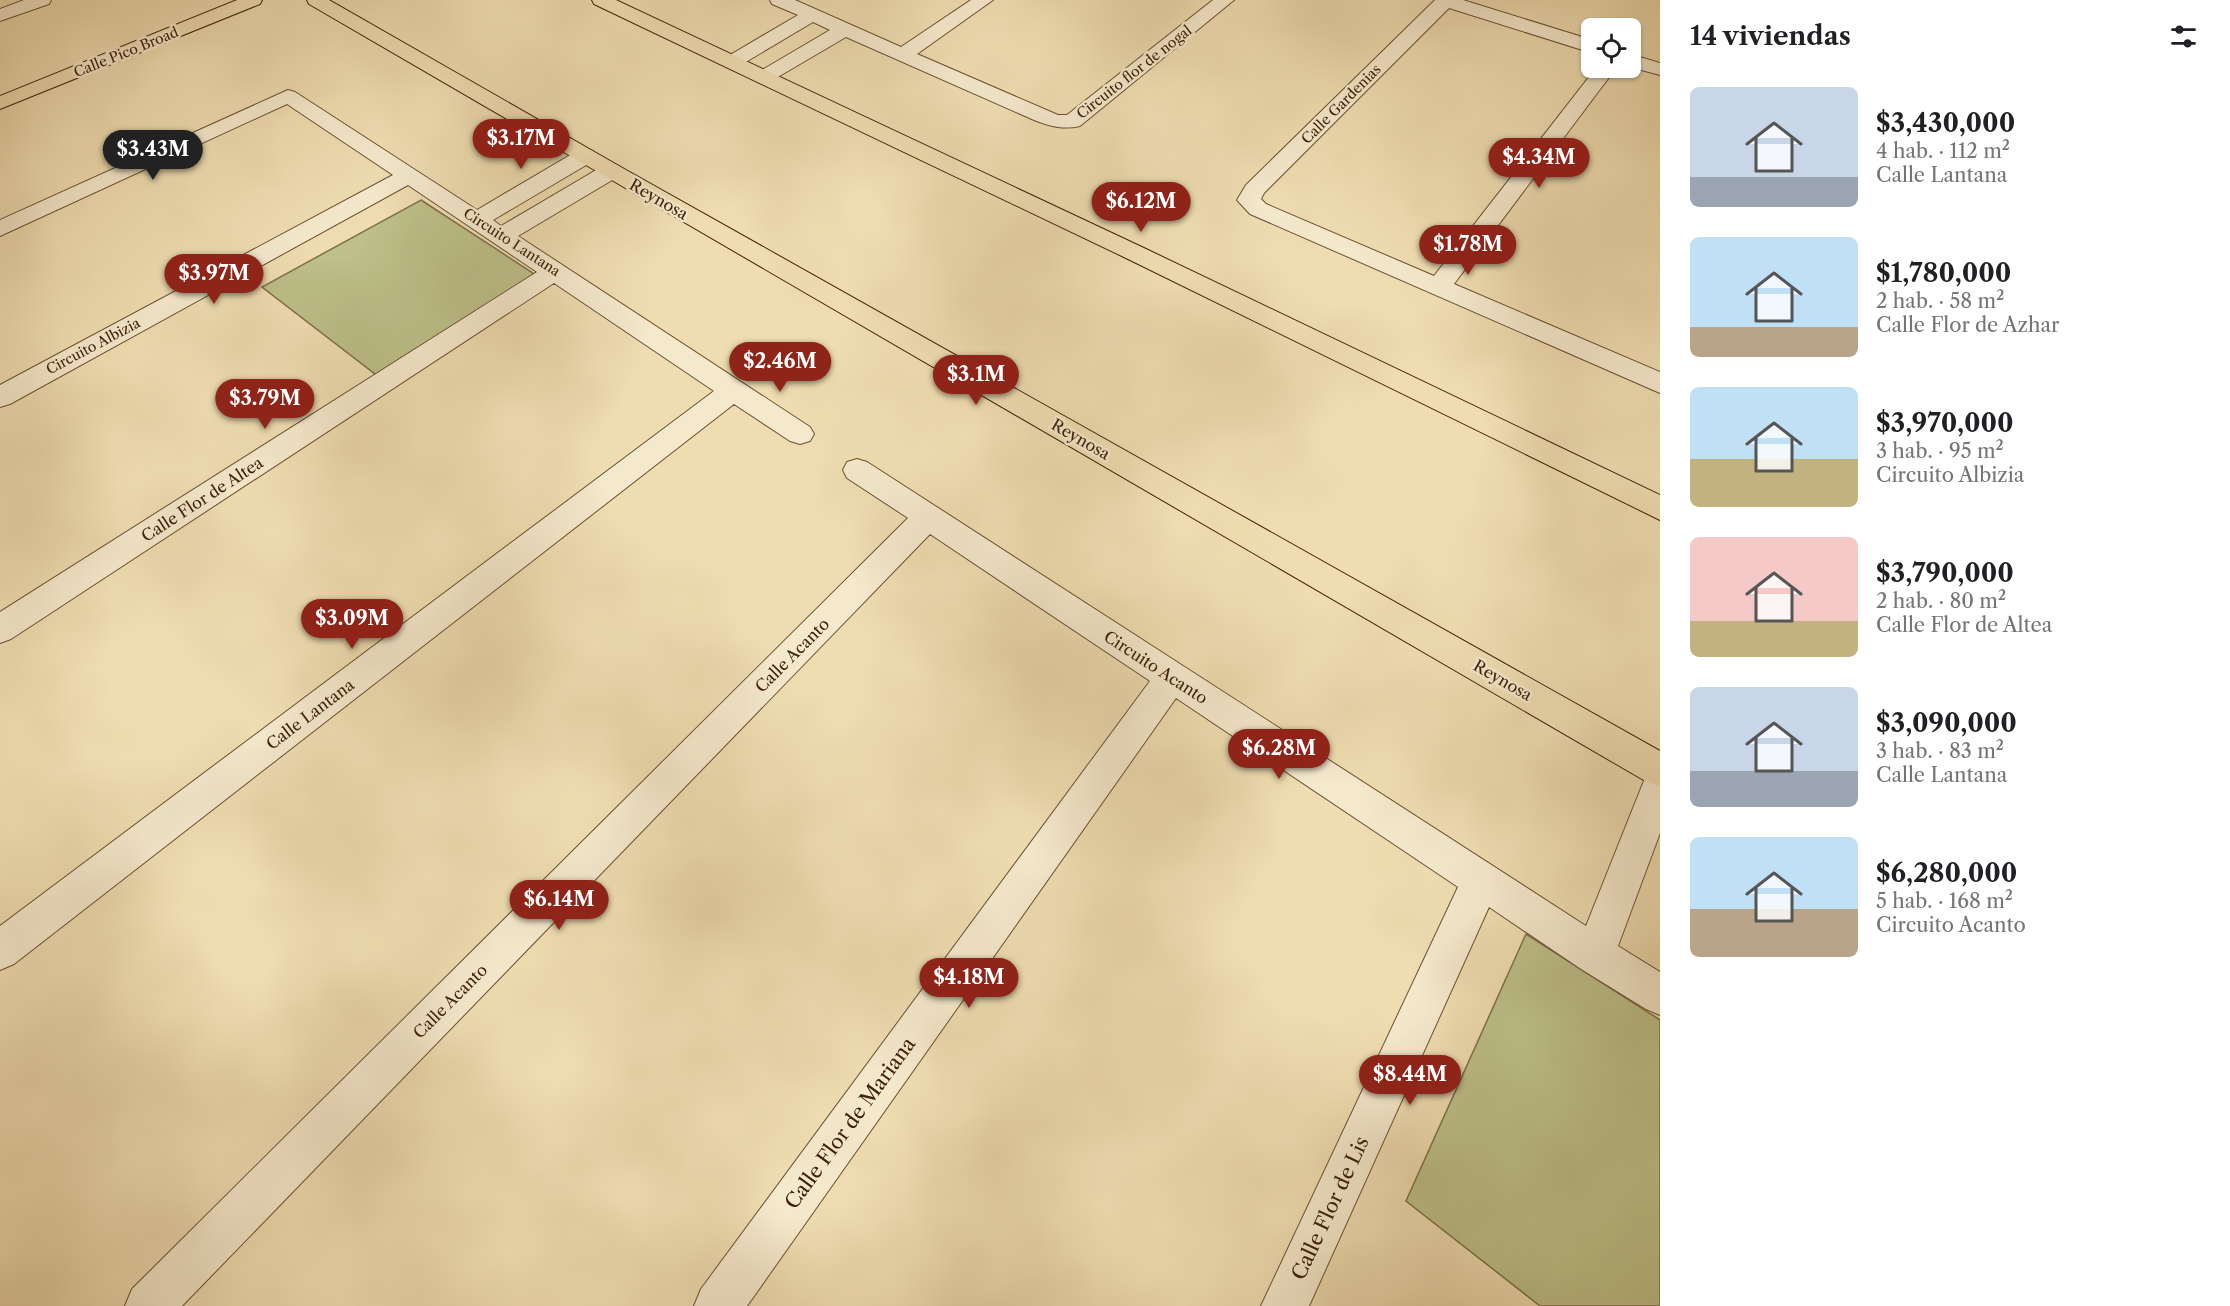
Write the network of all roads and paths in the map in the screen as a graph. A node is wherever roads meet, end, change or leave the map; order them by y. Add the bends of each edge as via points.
1 (42, 0) edge
2 (253, 0) edge
3 (316, 0) edge
4 (601, 0) edge
5 (779, 0) edge
6 (984, 0) edge
7 (1225, 0) edge
8 (1445, 0) edge
9 (0, 15) edge
10 (812, 15) junction
11 (845, 29) junction
12 (1581, 43) edge
13 (902, 55) junction
14 (732, 62) junction
15 (1641, 63) edge
16 (1660, 69) edge
17 (764, 77) junction
18 (1598, 78) edge
19 (0, 103) edge
20 (585, 156) junction
21 (611, 171) junction
22 (408, 176) junction
23 (478, 219) junction
24 (0, 230) edge
25 (503, 235) junction
26 (556, 271) junction
27 (1439, 287) junction
28 (1660, 383) edge
29 (734, 390) junction
30 (0, 397) edge
31 (800, 434) dead end
32 (857, 470) dead end
33 (1660, 508) edge
34 (928, 517) junction
35 (0, 629) edge
36 (1172, 677) junction
37 (1660, 770) edge
38 (1660, 785) edge
39 (1481, 881) junction
40 (0, 950) edge
41 (1595, 955) junction
42 (1660, 995) edge
43 (150, 1306) edge
44 (718, 1306) edge
45 (1284, 1306) edge

1 - 9 street
2 - 19 main road, Calle Pico Broad
3 - 20 main road, Reynosa
4 - 14 main road
5 - 10 street
6 - 13 street
7 - 13 street, Circuito flor de nogal via 1072,122 1041,116
8 - 12 street
8 - 27 street, Calle Gardenias via 1254,190 1249,200 1258,209
10 - 11 street
10 - 14 street
11 - 13 street
11 - 17 street
14 - 17 main road
15 - 16 street
17 - 33 main road
18 - 27 street
20 - 21 main road, Reynosa
20 - 23 street
21 - 25 street
21 - 37 main road, Reynosa
22 - 23 street, Circuito Lantana
22 - 24 street, Circuito Lantana via 288,96
22 - 30 street, Circuito Albizia
23 - 25 street, Circuito Lantana
25 - 26 street, Circuito Lantana
26 - 29 street, Circuito Lantana
26 - 35 street, Calle Flor de Altea
27 - 28 street
29 - 31 street, Circuito Lantana
29 - 40 street, Calle Lantana
32 - 34 street, Circuito Acanto
34 - 36 street, Circuito Acanto
34 - 43 street, Calle Acanto
36 - 39 street, Circuito Acanto
36 - 44 street, Calle Flor de Mariana
38 - 41 street
39 - 41 street, Circuito Acanto
39 - 45 street, Calle Flor de Lis
41 - 42 street, Circuito Acanto

